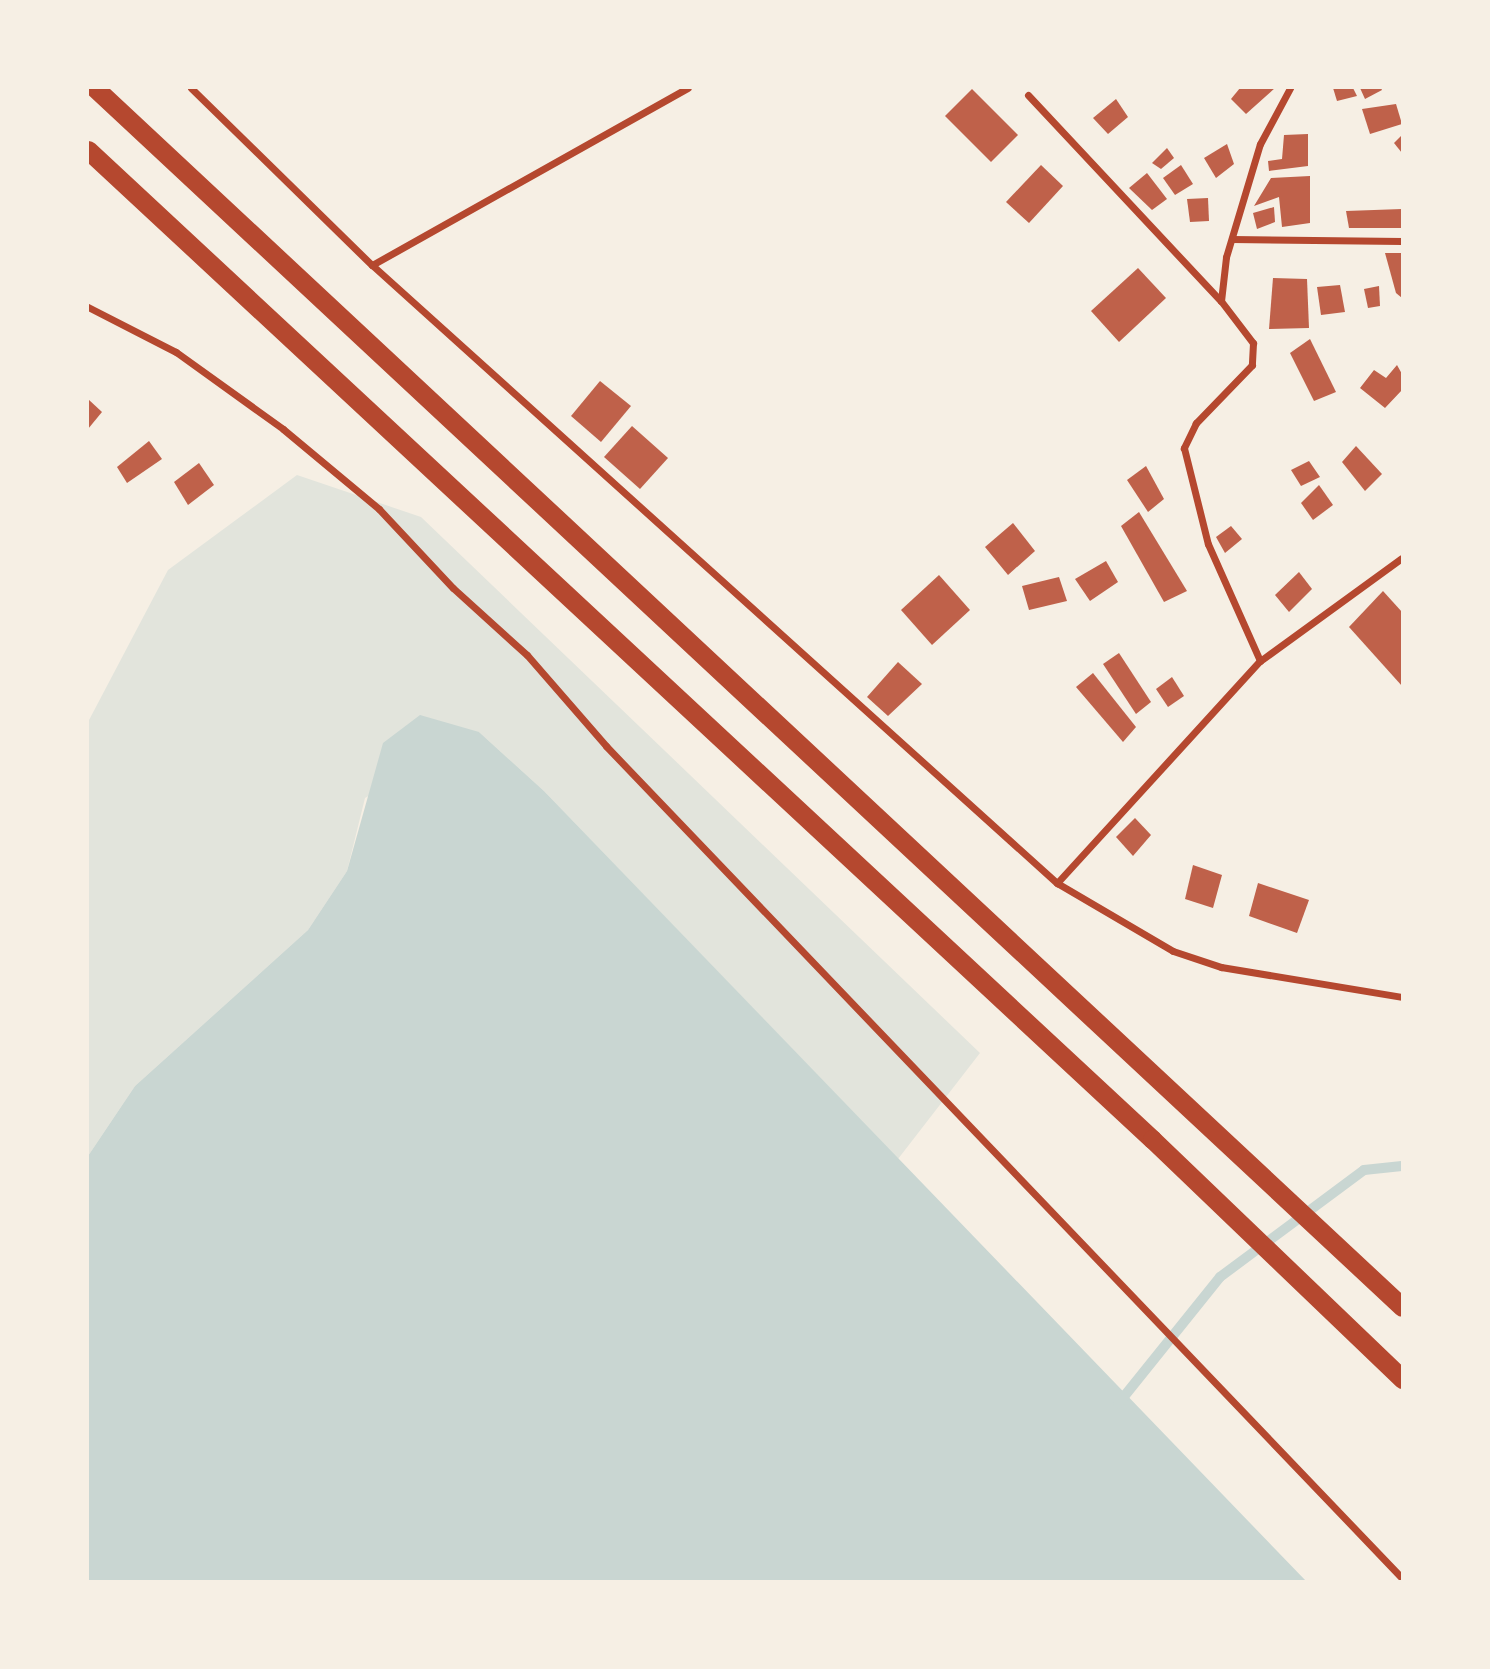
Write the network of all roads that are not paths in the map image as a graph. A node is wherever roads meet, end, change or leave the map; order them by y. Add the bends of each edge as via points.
1 (95, 88) edge
2 (191, 88) edge
3 (688, 88) edge
4 (1290, 88) edge
5 (1028, 95) dead end
6 (88, 150) edge
7 (1231, 239) junction
8 (1402, 241) edge
9 (372, 265) junction
10 (1220, 301) junction
11 (88, 307) edge
12 (1402, 558) edge
13 (1260, 661) junction
14 (1057, 883) junction
15 (1402, 997) edge
16 (1402, 1307) edge
17 (1402, 1379) edge
18 (1402, 1578) edge

1 - 16 highway
2 - 9 street
3 - 9 street
4 - 7 street via 1268,124
5 - 10 street
6 - 17 highway via 1152,1139
7 - 8 street
7 - 10 street
9 - 14 street
10 - 13 street via 1247,331 1255,353 1252,365 1196,423 1184,448 1208,544
11 - 18 street via 176,352 284,429 379,509 453,587 527,655 606,746
12 - 13 street
13 - 14 street
14 - 15 street via 1173,951 1221,967

